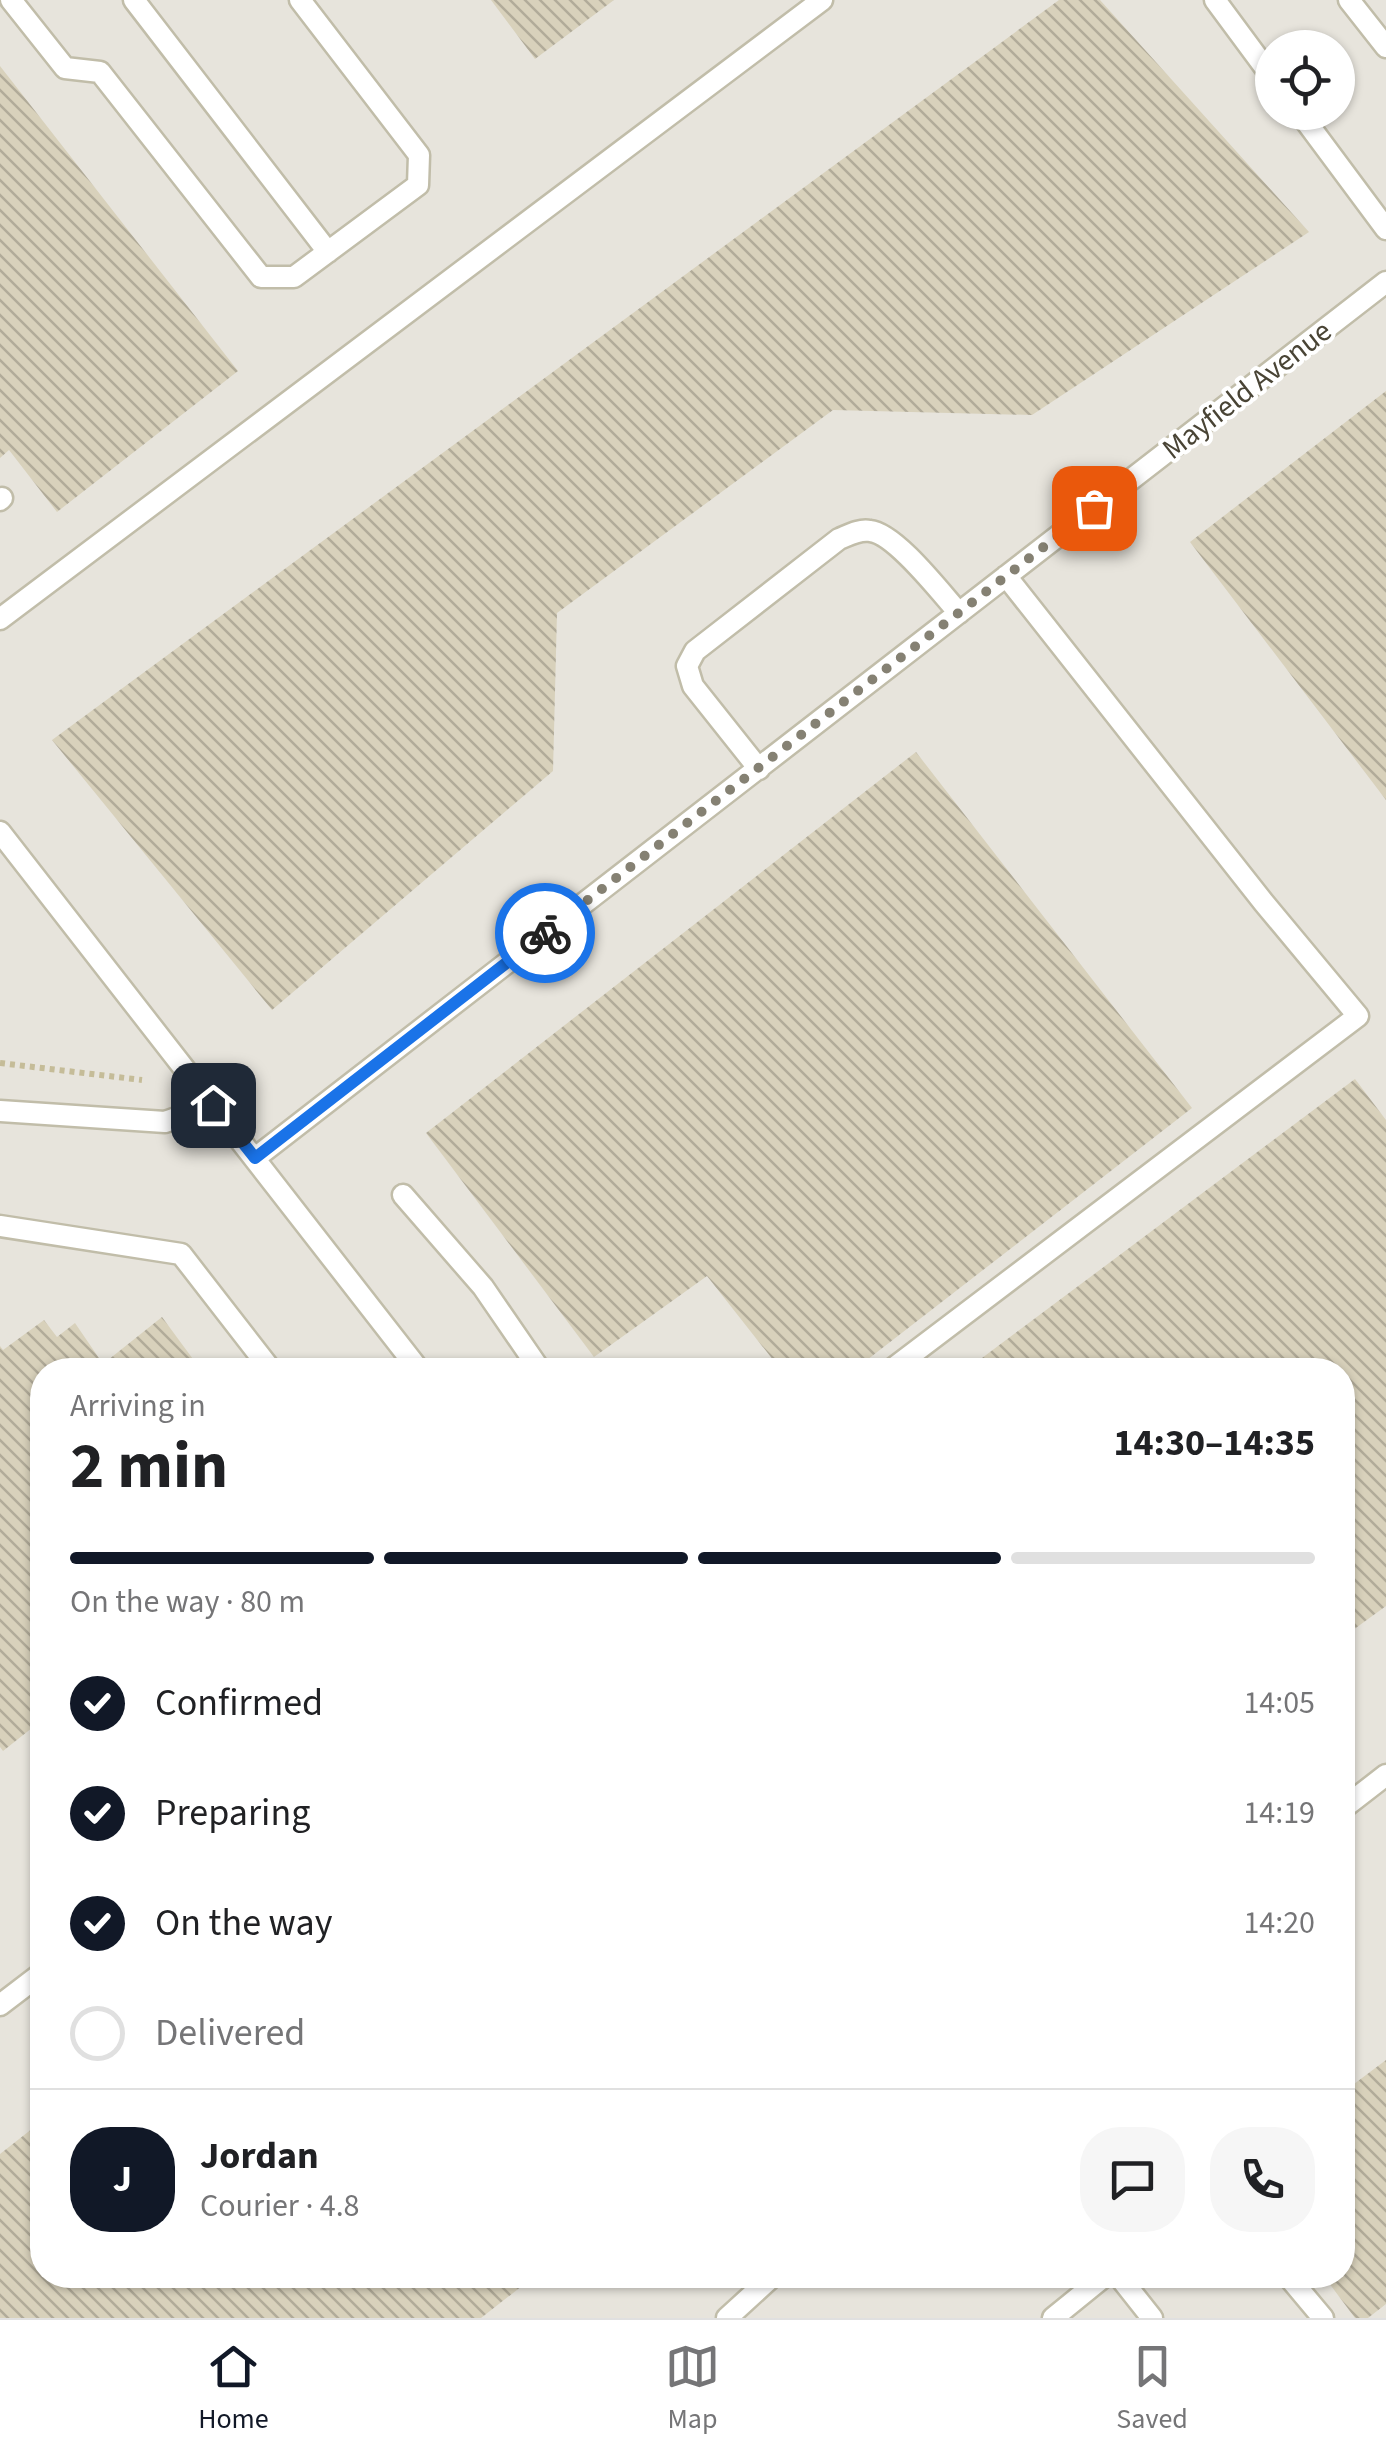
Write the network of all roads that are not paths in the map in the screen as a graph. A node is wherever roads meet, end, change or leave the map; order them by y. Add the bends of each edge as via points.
1 (11, 0) edge
2 (134, 0) edge
3 (300, 0) edge
4 (822, 0) edge
5 (1214, 0) edge
6 (1349, 0) edge
7 (1386, 47) edge
8 (1255, 54) edge
9 (1312, 130) edge
10 (1386, 229) edge
11 (328, 252) junction
12 (1386, 282) edge
13 (1006, 576) junction
14 (959, 613) junction
15 (0, 620) edge
16 (759, 768) junction
17 (0, 832) edge
18 (213, 1105) junction
19 (0, 1111) edge
20 (255, 1158) junction
21 (403, 1195) dead end
22 (0, 1226) edge
23 (262, 1358) edge
24 (410, 1358) edge
25 (532, 1358) edge
26 (907, 1358) edge
27 (1386, 1775) edge
28 (1355, 1799) edge
29 (30, 1981) edge
30 (0, 2005) edge
31 (760, 2288) edge
32 (1090, 2288) edge
33 (1128, 2288) edge
34 (1298, 2288) edge
35 (727, 2318) edge
36 (1053, 2318) edge
37 (1152, 2318) edge
38 (1323, 2318) edge

1 - 11 lane via 66,68 100,72 261,277 294,277
2 - 11 lane
3 - 11 lane via 419,156 418,185
4 - 15 lane
5 - 8 lane
6 - 7 lane
9 - 10 lane
12 - 13 lane, Mayfield Avenue
13 - 14 lane, Mayfield Avenue
13 - 26 lane via 1358,1016
14 - 16 lane, Mayfield Avenue
14 - 16 lane via 895,543 872,530 839,539 695,651 687,666 693,686
16 - 20 lane, Mayfield Avenue
17 - 18 lane
18 - 19 lane via 165,1122
18 - 20 lane
20 - 24 lane
21 - 25 lane via 484,1287
22 - 23 lane via 181,1254
27 - 28 lane
29 - 30 lane
31 - 35 lane
32 - 36 lane
33 - 37 lane
34 - 38 lane

